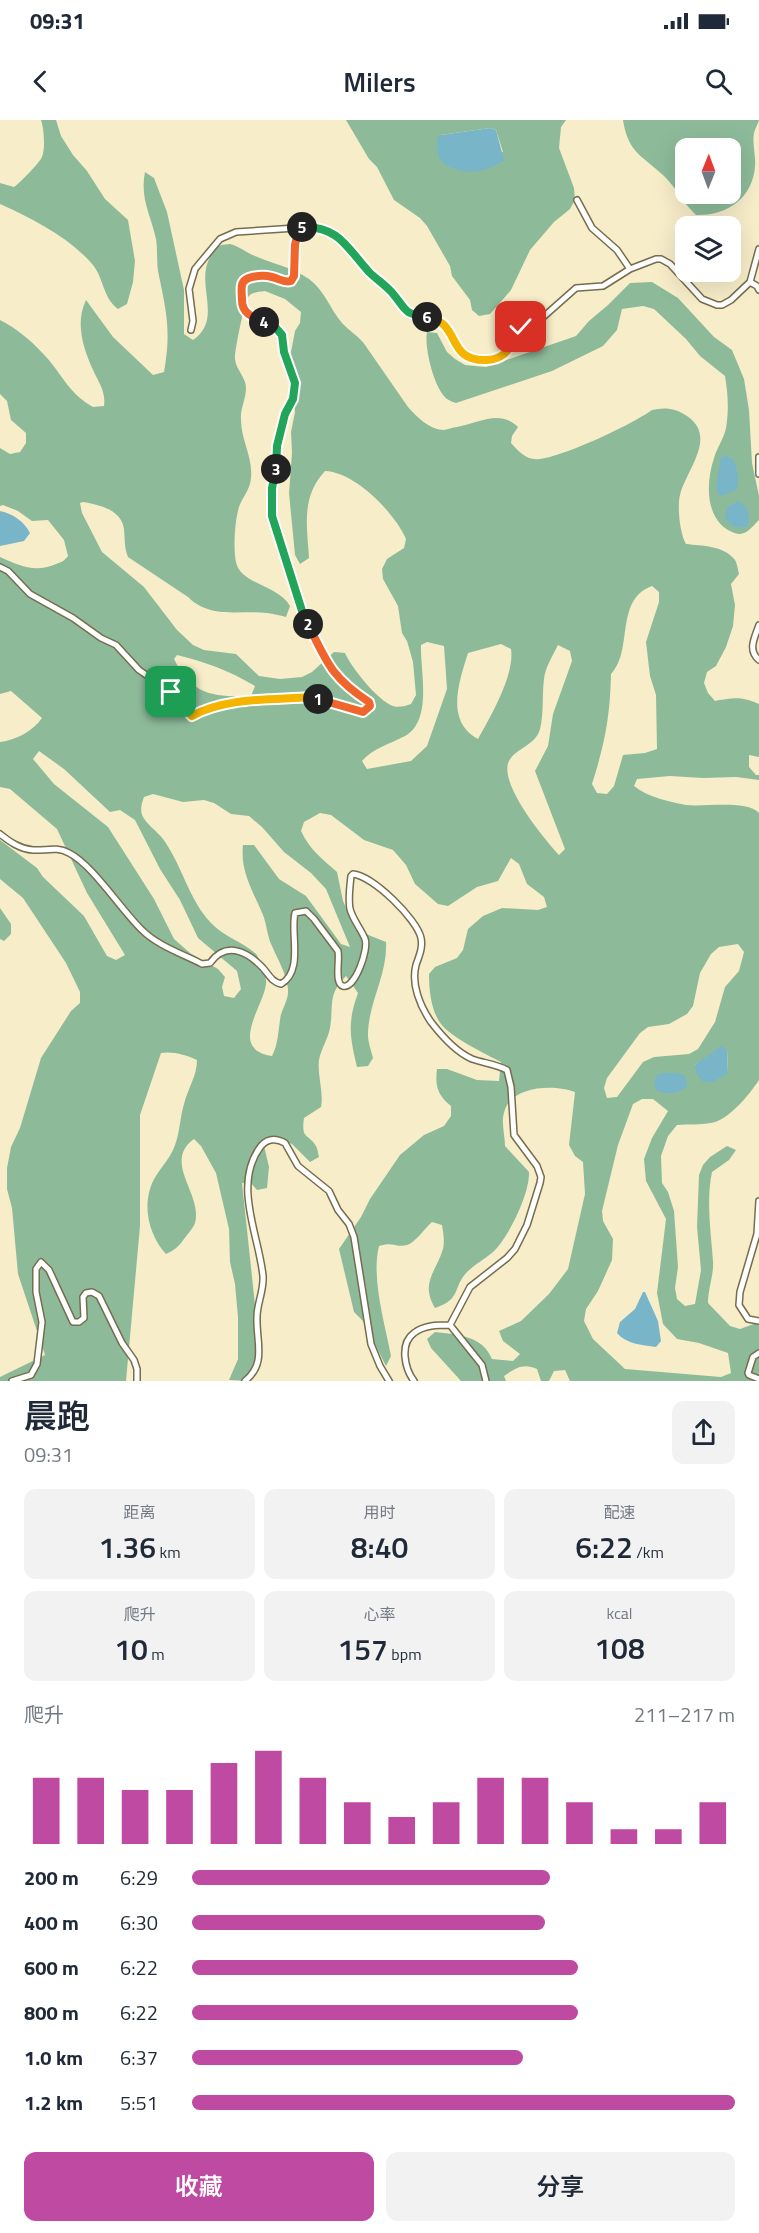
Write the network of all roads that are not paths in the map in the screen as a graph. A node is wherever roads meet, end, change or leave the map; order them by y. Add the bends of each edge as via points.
1 (577, 200) dead end
2 (299, 227) junction
3 (759, 249) edge
4 (630, 269) junction
5 (750, 282) junction
6 (759, 290) edge
7 (191, 330) dead end
8 (759, 457) edge
9 (759, 474) edge
10 (0, 567) edge
11 (759, 625) edge
12 (759, 660) edge
13 (0, 834) edge
14 (759, 1201) edge
15 (759, 1321) edge
16 (450, 1325) junction
17 (759, 1353) edge
18 (759, 1379) edge
19 (12, 1381) edge
20 (137, 1381) edge
21 (244, 1381) edge
22 (389, 1381) edge
23 (414, 1381) edge
24 (486, 1381) edge

1 - 4 street via 592,228 617,250
2 - 4 street via 328,230 337,235 393,293 405,311 440,321 464,356 473,360 502,356 521,327 541,319 576,288 603,286
2 - 7 street via 236,232 220,238 195,269 189,294
2 - 10 street via 291,281 271,277 244,280 242,308 279,331 295,383 277,446 272,516 303,614 329,667 348,688 369,702 367,710 311,697 222,705 192,716 171,692 139,670 116,645 30,594
3 - 5 street
4 - 5 street via 661,259 702,299 717,306 731,300
5 - 6 street
8 - 9 street
11 - 12 street via 751,649
13 - 16 street via 22,848 52,848 69,853 144,933 160,943 202,964 230,949 249,956 281,984 290,977 294,961 295,913 306,911 338,951 338,980 345,987 359,970 367,947 349,907 351,876 361,875 390,896 421,936 415,968 420,1004 431,1022 463,1054 507,1070 514,1135 541,1177 527,1225 515,1249 470,1287
14 - 15 street via 757,1234 739,1305 748,1319
16 - 23 street via 434,1325 414,1332 409,1338 405,1359
16 - 24 street via 482,1365
17 - 18 street via 753,1357 748,1373
19 - 20 street via 34,1373 37,1364 42,1322 36,1269 41,1262 49,1270 72,1322 79,1323 84,1318 86,1293 99,1296 134,1360
21 - 22 street via 254,1373 258,1360 256,1316 263,1291 248,1182 258,1151 265,1141 274,1139 285,1143 298,1166 327,1187 349,1224 371,1344

